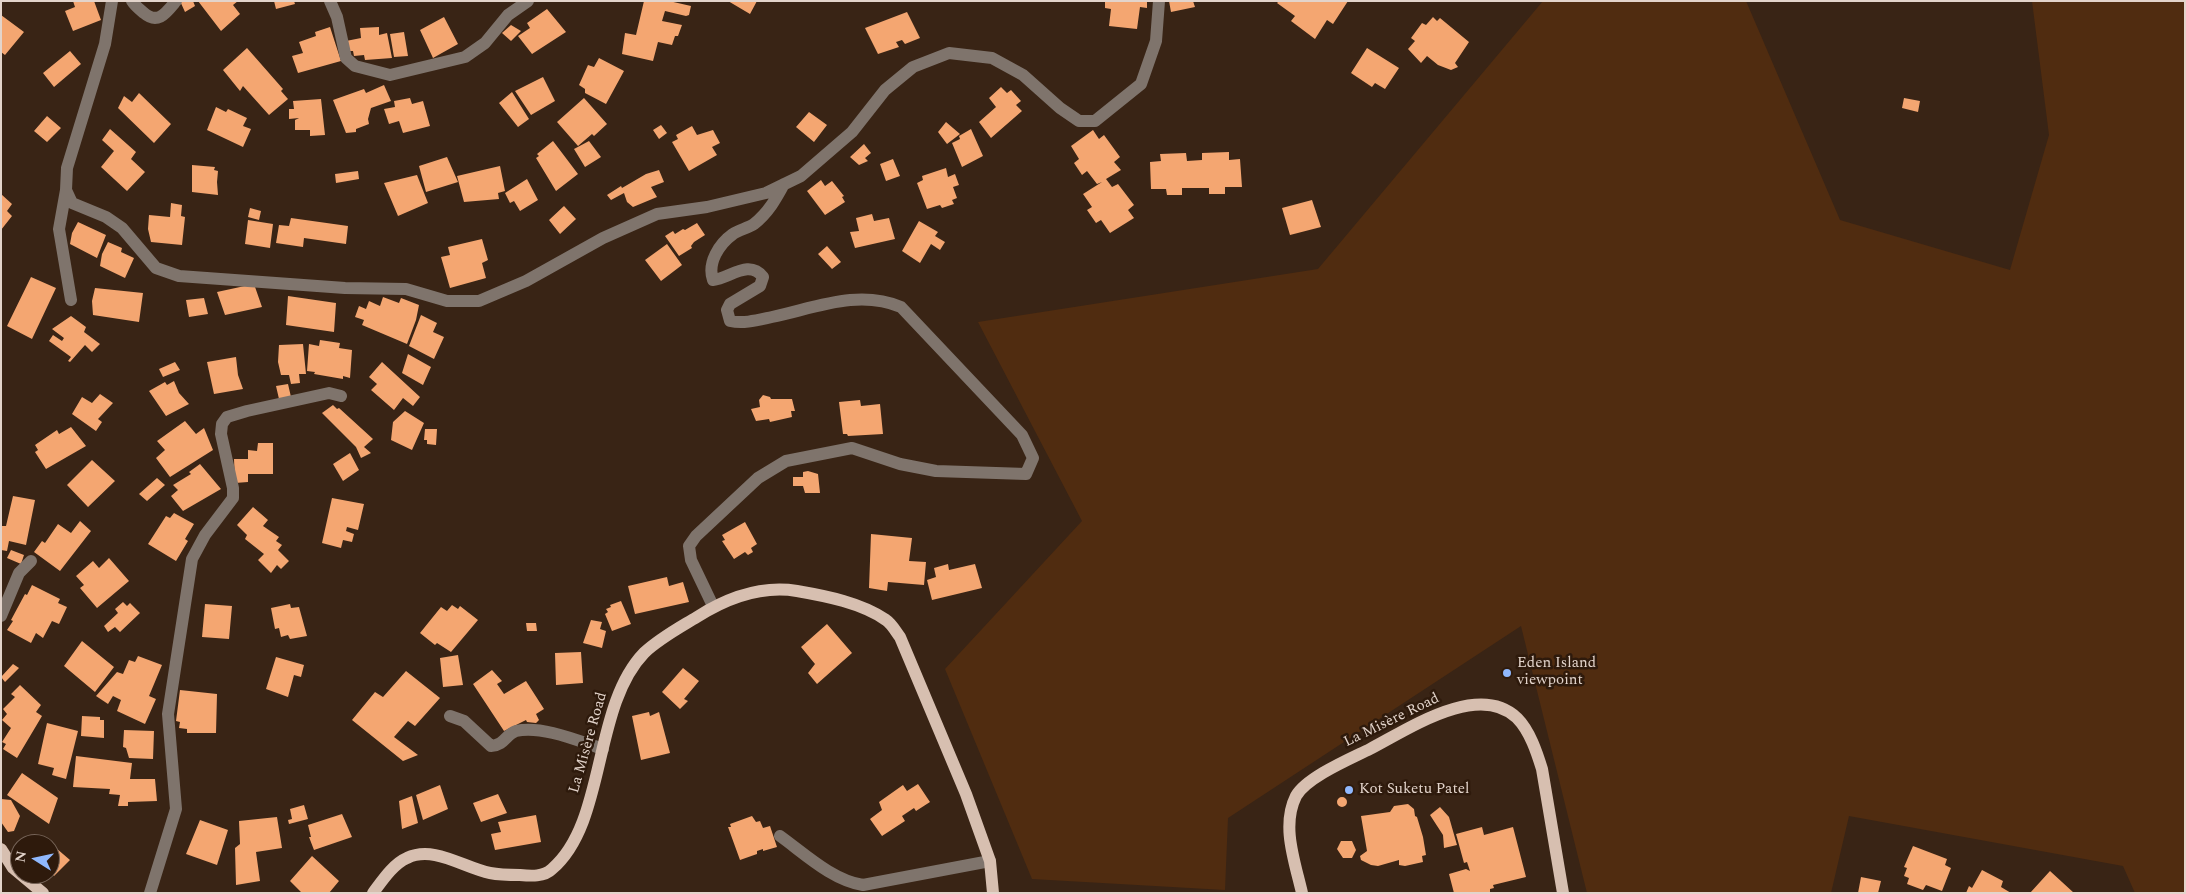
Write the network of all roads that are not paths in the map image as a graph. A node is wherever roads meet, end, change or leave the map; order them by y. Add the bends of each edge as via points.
1 (112, 1) edge
2 (132, 1) edge
3 (176, 1) edge
4 (330, 1) edge
5 (528, 1) edge
6 (1159, 1) edge
7 (784, 184) junction
8 (66, 190) junction
9 (71, 300) dead end
10 (341, 396) dead end
11 (31, 561) dead end
12 (713, 606) junction
13 (1, 616) edge
14 (450, 716) dead end
15 (603, 749) junction
16 (780, 836) dead end
17 (1, 849) edge
18 (990, 861) junction
19 (43, 893) edge
20 (150, 893) edge
21 (373, 893) edge
22 (993, 893) edge
23 (1302, 893) edge
24 (1563, 893) edge

1 - 8 street via 106,44 67,168
2 - 3 street via 150,18 157,19
4 - 5 street via 346,58 355,66 390,75 465,57 485,43 508,15
6 - 7 street via 1156,42 1141,84 1095,121 1079,121 1023,75 992,58 949,53 913,67 885,90 852,132 801,176
7 - 8 street via 766,193 707,207 656,214 603,238 526,281 479,301 446,301 406,289 179,276 156,268 122,228 106,217 72,203
7 - 12 street via 771,208 754,224 734,233 712,261 710,272 713,280 748,268 758,271 763,277 760,286 730,304 726,310 730,321 755,320 849,299 875,300 901,308 1022,435 1033,458 1026,474 936,471 900,464 852,448 786,461 758,478 689,546 691,560
8 - 9 street via 59,229
10 - 20 street via 329,393 247,411 227,417 222,424 232,498 192,559 168,714 176,809
11 - 13 street via 19,573
12 - 15 main road, La Misère Road via 643,654 614,707
12 - 18 main road, La Misère Road via 759,591 788,590 844,602 888,621 910,659
14 - 15 street via 464,721 491,746 499,746 514,732 526,730 562,735
15 - 21 main road, La Misère Road via 574,842 559,864 548,873 532,876 490,873 439,855 423,854 407,858
16 - 18 street via 833,874 850,883 863,885
17 - 19 main road via 13,868
18 - 22 main road, La Misère Road
23 - 24 main road, La Misère Road via 1289,831 1290,811 1297,794 1326,772 1427,719 1451,709 1474,705 1490,706 1517,718 1537,751

